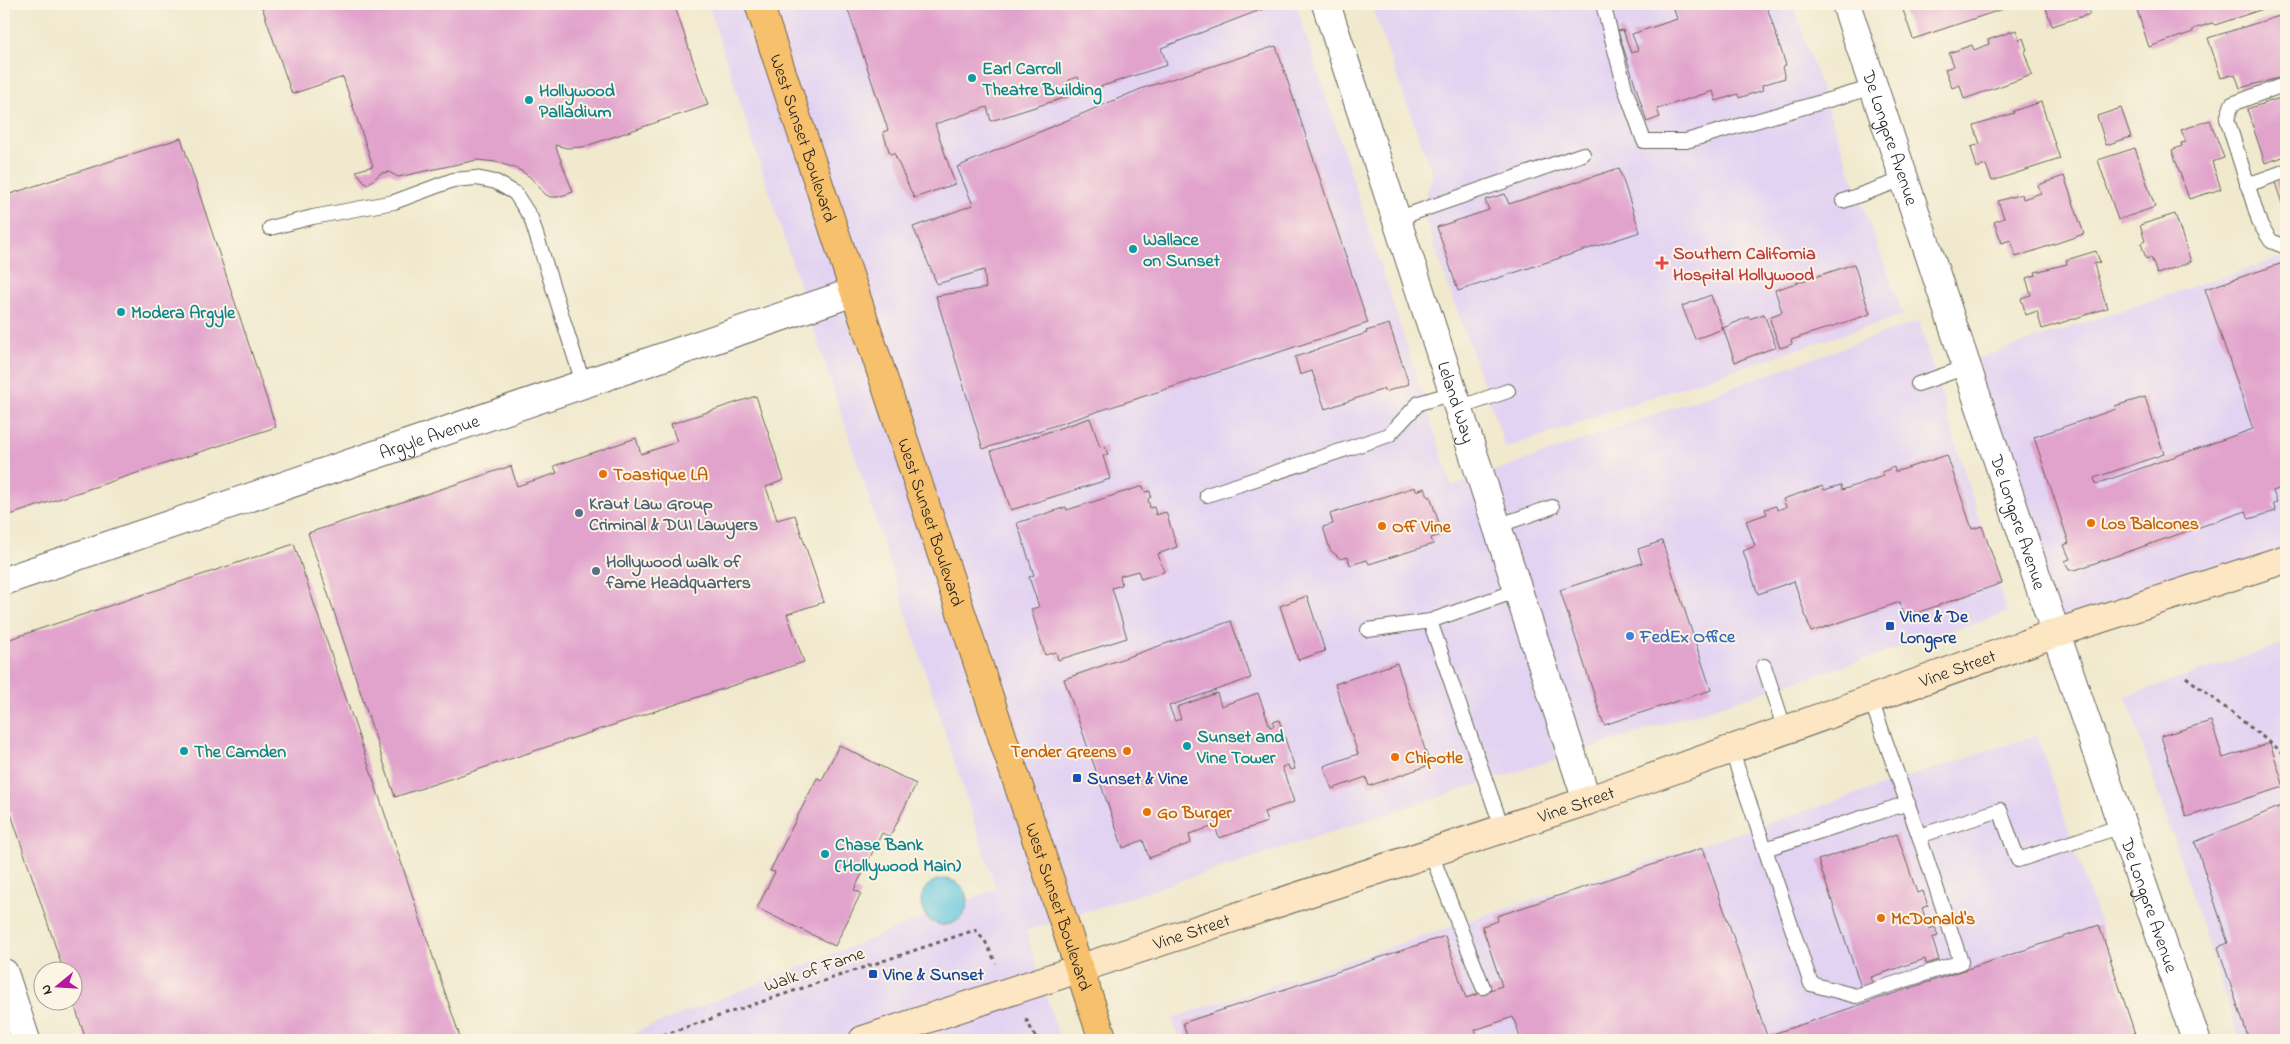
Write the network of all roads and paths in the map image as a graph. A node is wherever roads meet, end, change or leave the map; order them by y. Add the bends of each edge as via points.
1 (759, 4) edge
2 (1326, 4) edge
3 (1603, 4) edge
4 (1846, 4) edge
5 (2286, 84) edge
6 (1874, 87) junction
7 (1583, 154) dead end
8 (2286, 171) edge
9 (1904, 180) junction
10 (2248, 185) junction
11 (1843, 201) dead end
12 (1396, 220) junction
13 (270, 228) dead end
14 (2286, 246) edge
15 (854, 292) junction
16 (1967, 367) junction
17 (583, 384) junction
18 (1918, 384) dead end
19 (1508, 391) dead end
20 (1456, 400) junction
21 (1206, 495) dead end
22 (1552, 507) dead end
23 (1497, 526) junction
24 (2286, 559) edge
25 (4, 580) edge
26 (1518, 590) junction
27 (1430, 621) junction
28 (1368, 630) dead end
29 (2056, 634) junction
30 (1764, 666) dead end
31 (2186, 677) dead end
32 (1871, 700) junction
33 (1786, 730) junction
34 (1731, 750) junction
35 (2286, 755) edge
36 (1588, 801) junction
37 (1908, 803) junction
38 (2122, 826) junction
39 (1502, 828) junction
40 (1919, 836) junction
41 (1765, 849) junction
42 (1430, 851) junction
43 (985, 941) dead end
44 (1079, 969) junction
45 (4, 973) edge
46 (1483, 987) dead end
47 (26, 1040) edge
48 (648, 1040) edge
49 (863, 1040) edge
50 (1103, 1040) edge
51 (2196, 1040) edge

1 - 15 main road, West Sunset Boulevard
2 - 12 street, Leland Way
3 - 6 lane via 1625,88 1644,141 1686,141
4 - 6 street, De Longpre Avenue
5 - 10 lane via 2232,104 2227,119
6 - 9 street, De Longpre Avenue
7 - 12 lane
8 - 10 lane
9 - 11 lane
9 - 16 street, De Longpre Avenue
10 - 14 lane via 2260,224 2271,241
12 - 20 street, Leland Way
13 - 17 lane via 394,202 453,180 476,178 496,182 516,193 531,218
15 - 17 street, Argyle Avenue
15 - 44 main road, West Sunset Boulevard
16 - 18 lane
16 - 29 street, De Longpre Avenue
17 - 25 street, Argyle Avenue
19 - 20 lane
20 - 21 lane via 1419,403 1389,435
20 - 23 street, Leland Way
22 - 23 lane
23 - 26 street, Leland Way
24 - 29 main road, Vine Street
26 - 27 lane
26 - 36 street, Leland Way
27 - 28 lane
27 - 39 lane
29 - 32 main road, Vine Street
29 - 38 street, De Longpre Avenue
30 - 33 lane
31 - 35 path
32 - 33 main road, Vine Street
32 - 37 lane
33 - 34 main road, Vine Street
34 - 36 main road, Vine Street
34 - 41 lane
36 - 39 main road, Vine Street
37 - 40 lane
37 - 41 lane
38 - 40 lane via 2018,860 2000,810
38 - 51 street, De Longpre Avenue
39 - 42 main road, Vine Street
40 - 41 lane via 1962,962 1856,996 1810,984
42 - 44 main road, Vine Street
42 - 46 lane
43 - 48 path, Walk of Fame via 975,930
44 - 49 main road, Vine Street
44 - 50 main road, West Sunset Boulevard
45 - 47 street

